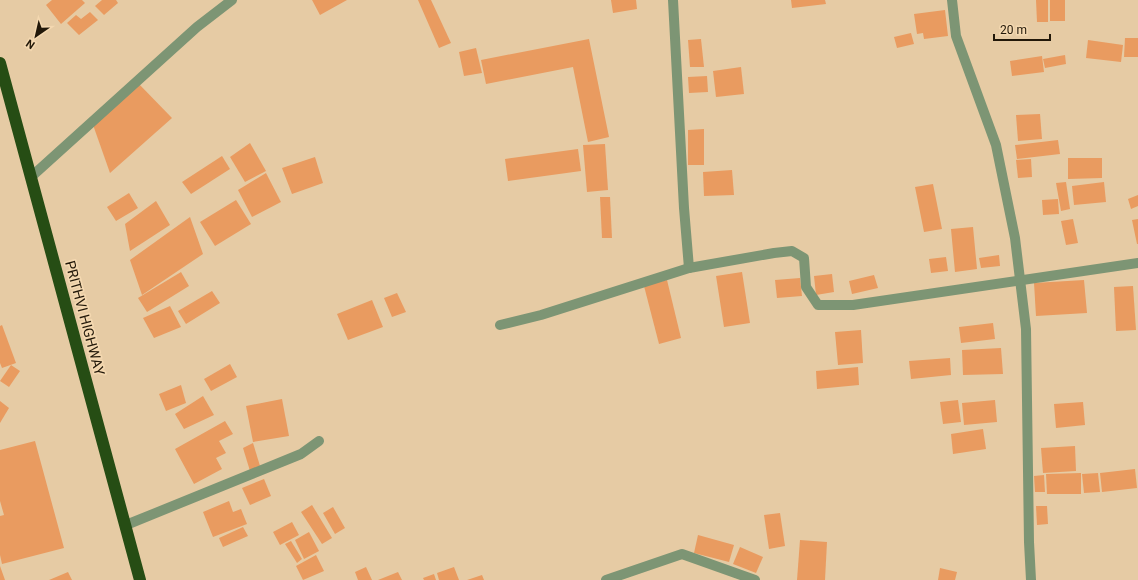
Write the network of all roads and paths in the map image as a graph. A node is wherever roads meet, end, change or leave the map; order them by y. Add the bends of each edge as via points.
1 (232, 0) edge
2 (673, 0) edge
3 (952, 0) edge
4 (0, 63) edge
5 (31, 177) junction
6 (1138, 263) edge
7 (689, 268) junction
8 (1020, 280) junction
9 (500, 325) dead end
10 (319, 441) dead end
11 (126, 525) junction
12 (140, 580) edge
13 (606, 580) edge
14 (755, 580) edge
15 (1031, 580) edge

1 - 5 street via 197,26
2 - 7 street
3 - 8 street via 956,36 996,145 1016,238
4 - 5 highway, PRITHVI HIGHWAY
5 - 11 highway, PRITHVI HIGHWAY
6 - 8 street
7 - 8 street via 792,252 804,258 806,288 818,305 853,305
7 - 9 street via 541,315
8 - 15 street via 1026,329
10 - 11 street via 301,454
11 - 12 highway, PRITHVI HIGHWAY
13 - 14 street via 682,554

